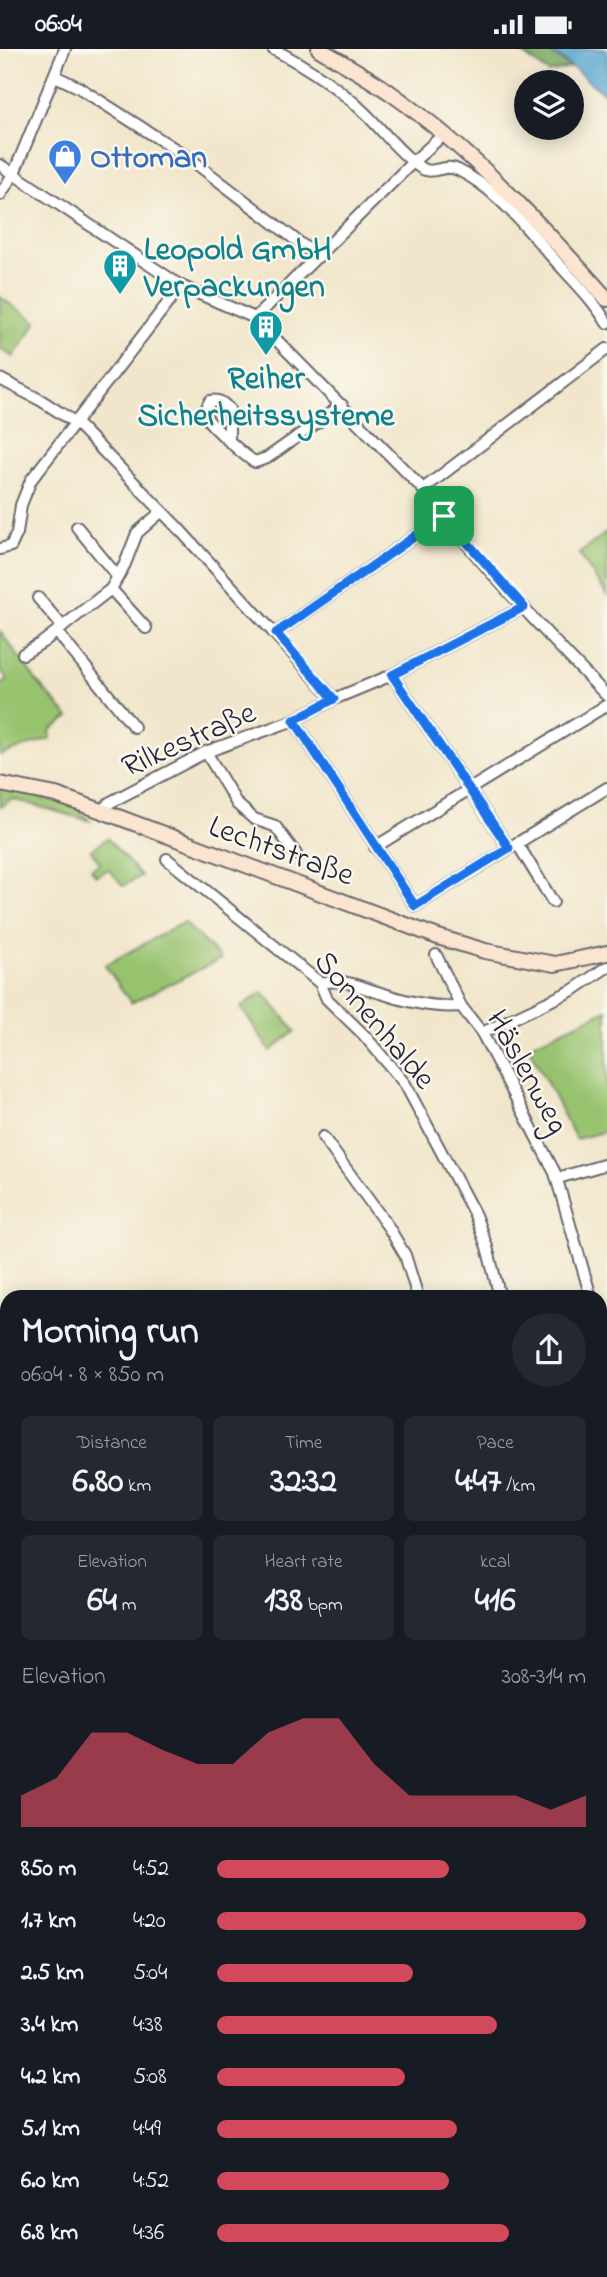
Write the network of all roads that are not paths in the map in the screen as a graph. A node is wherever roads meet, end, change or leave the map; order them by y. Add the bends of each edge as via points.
1 (65, 49) edge
2 (273, 49) edge
3 (319, 49) edge
4 (55, 76) junction
5 (444, 134) junction
6 (413, 162) junction
7 (0, 165) edge
8 (14, 173) junction
9 (0, 195) edge
10 (317, 257) junction
11 (181, 286) junction
12 (607, 299) edge
13 (255, 317) junction
14 (607, 323) edge
15 (607, 349) edge
16 (0, 379) edge
17 (342, 405) junction
18 (76, 423) junction
19 (229, 440) dead end
20 (423, 488) junction
21 (162, 510) junction
22 (444, 516) junction
23 (77, 527) dead end
24 (0, 549) edge
25 (117, 576) junction
26 (111, 589) junction
27 (38, 598) dead end
28 (524, 607) junction
29 (146, 628) dead end
30 (60, 630) junction
31 (276, 633) junction
32 (23, 653) dead end
33 (392, 675) junction
34 (607, 696) edge
35 (334, 699) junction
36 (607, 705) edge
37 (294, 720) junction
38 (134, 727) dead end
39 (206, 752) junction
40 (0, 784) edge
41 (470, 788) junction
42 (607, 788) edge
43 (102, 811) junction
44 (513, 846) junction
45 (375, 847) junction
46 (296, 854) dead end
47 (167, 859) dead end
48 (553, 902) dead end
49 (607, 953) edge
50 (436, 955) dead end
51 (607, 967) edge
52 (320, 983) junction
53 (461, 1006) junction
54 (482, 1033) junction
55 (323, 1137) dead end
56 (607, 1164) edge
57 (558, 1178) junction
58 (416, 1290) edge
59 (497, 1290) edge
60 (589, 1290) edge

1 - 4 street
2 - 6 street via 337,89
3 - 5 street via 392,94
4 - 8 street
4 - 10 street via 189,158
5 - 6 street
5 - 12 street via 531,216
6 - 10 street
6 - 14 street via 426,171 452,167 489,192
7 - 8 street
8 - 9 street
8 - 11 street
10 - 13 street
11 - 13 street
11 - 18 street
13 - 17 street
15 - 20 street
16 - 18 street
17 - 19 street via 255,462
17 - 20 street
18 - 21 street
18 - 24 street via 31,480 17,533 11,546
20 - 22 street
21 - 25 street via 137,533
21 - 31 street
22 - 28 street
22 - 31 street
23 - 25 street
25 - 26 street
26 - 29 street
26 - 30 street
27 - 30 street
28 - 33 street, Rilkestraße
28 - 34 street
30 - 32 street
30 - 38 street
31 - 35 street
33 - 35 street, Rilkestraße
33 - 41 street
35 - 37 street, Rilkestraße
36 - 41 street
37 - 39 street, Rilkestraße
37 - 45 street
39 - 43 street, Rilkestraße via 109,803
39 - 46 street via 237,804 254,819 275,826
40 - 43 street, Lechtstraße via 56,795
41 - 44 street
41 - 45 street
42 - 44 street
43 - 49 street, Lechtstraße via 485,951 555,964
44 - 45 street via 415,906
44 - 48 street
47 - 52 street, Sonnenhalde
50 - 53 street, Häslenweg
51 - 54 street via 573,990
52 - 53 street via 338,979 388,996
52 - 59 street, Sonnenhalde via 327,999 405,1084 475,1215
53 - 54 street, Häslenweg
54 - 57 street, Häslenweg
55 - 58 street via 400,1246
56 - 57 street
57 - 60 street, Häslenweg

